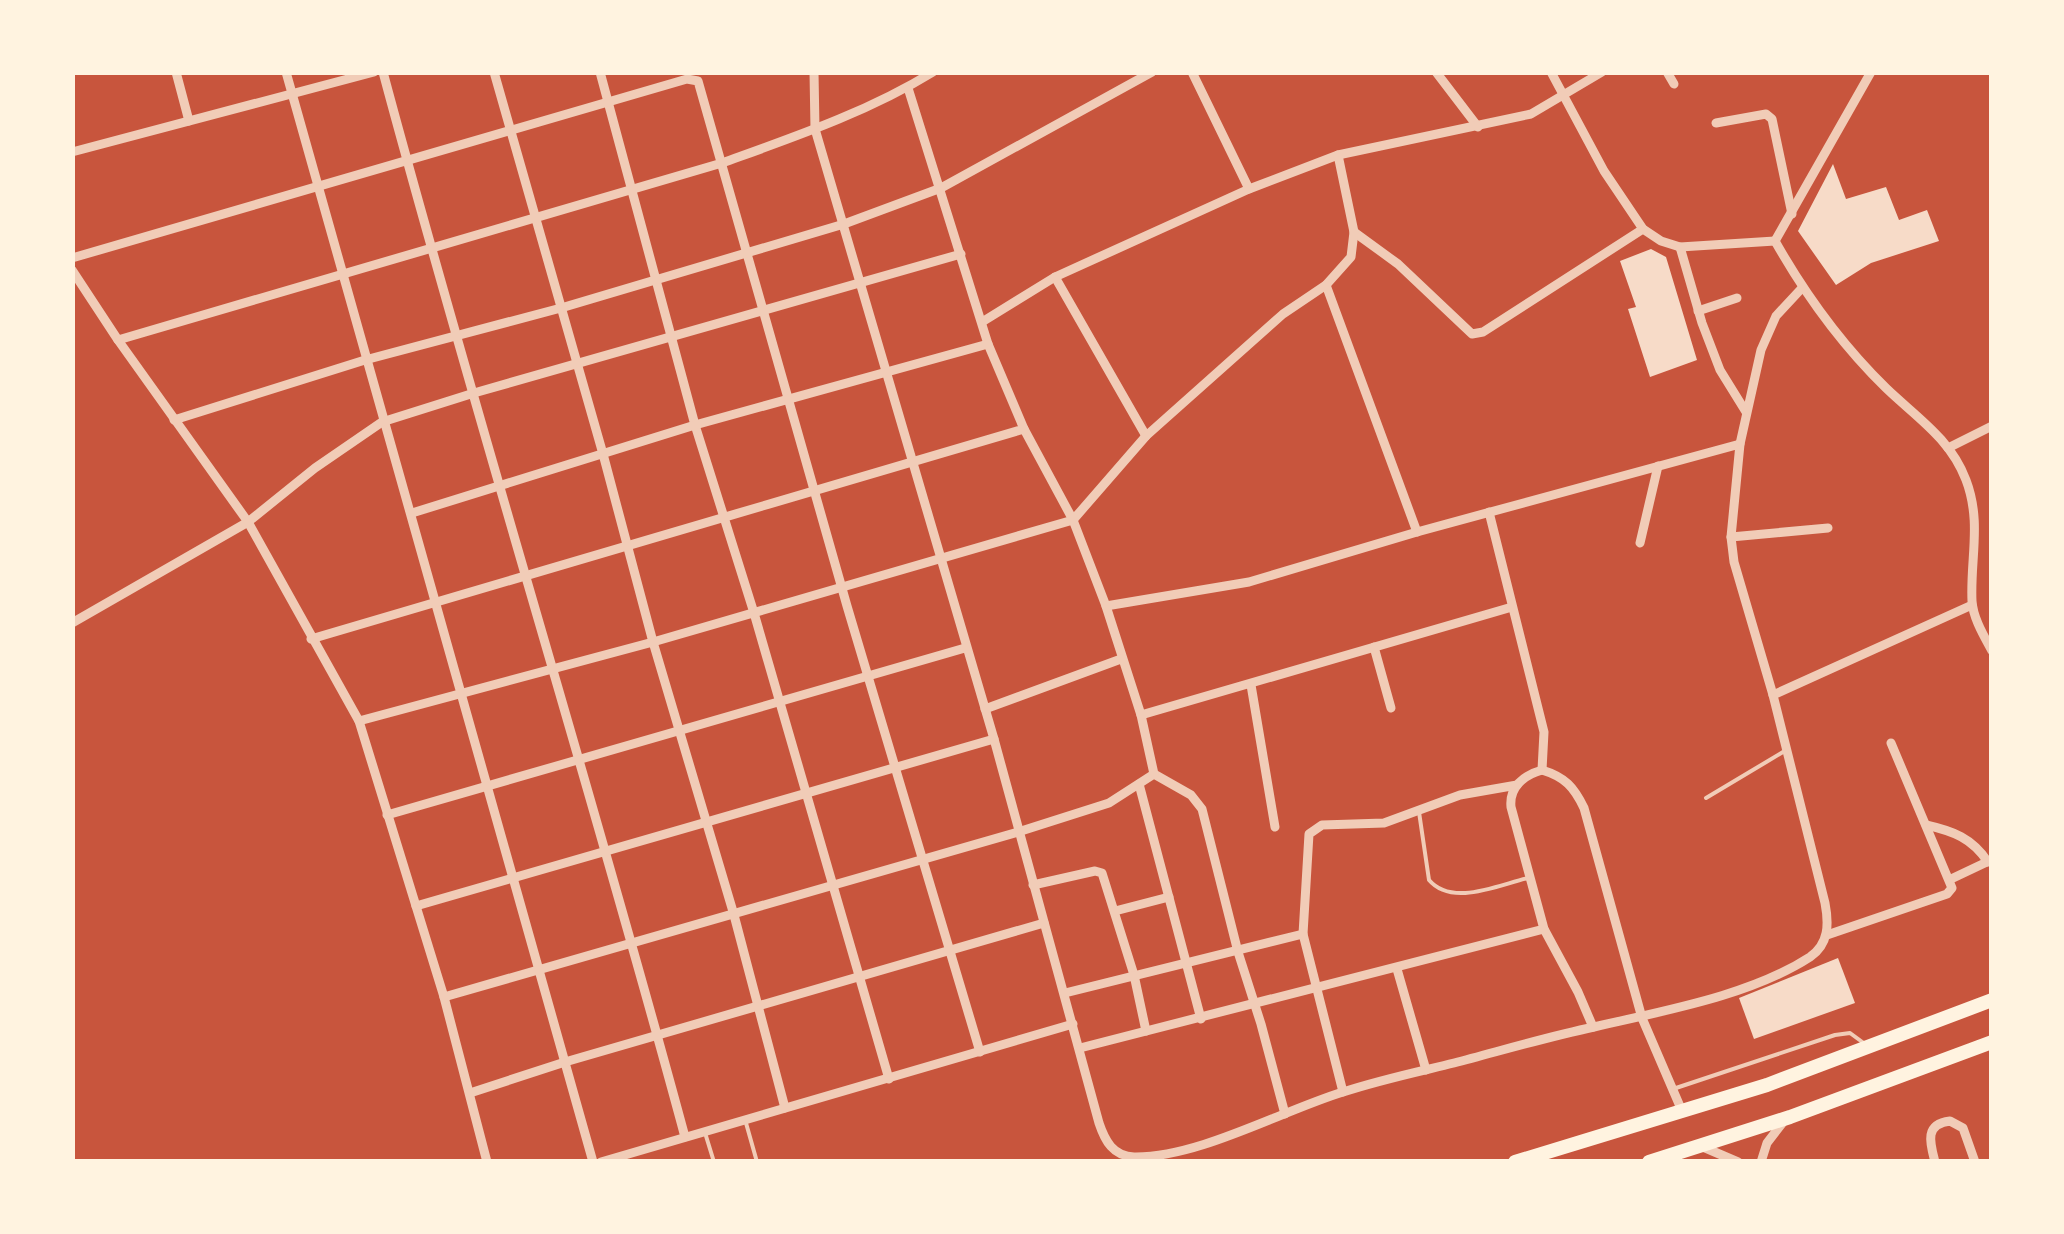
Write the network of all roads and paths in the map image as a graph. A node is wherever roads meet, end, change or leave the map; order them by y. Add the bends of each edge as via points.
1 (176, 72) edge
2 (286, 72) edge
3 (374, 72) edge
4 (383, 72) edge
5 (494, 72) edge
6 (600, 72) edge
7 (814, 72) edge
8 (934, 72) edge
9 (1152, 72) edge
10 (1192, 72) edge
11 (1436, 72) edge
12 (1552, 72) edge
13 (1602, 72) edge
14 (1667, 72) edge
15 (1872, 72) edge
16 (1674, 84) dead end
17 (908, 88) junction
18 (291, 94) junction
19 (1564, 95) junction
20 (608, 103) junction
21 (189, 121) junction
22 (1716, 123) dead end
23 (1478, 127) junction
24 (510, 129) junction
25 (815, 129) junction
26 (72, 152) edge
27 (1338, 156) junction
28 (406, 159) junction
29 (722, 163) junction
30 (317, 185) junction
31 (632, 188) junction
32 (941, 188) junction
33 (1248, 189) junction
34 (1792, 214) junction
35 (535, 217) junction
36 (844, 224) junction
37 (1643, 229) junction
38 (1354, 232) junction
39 (1775, 241) junction
40 (1680, 247) junction
41 (430, 248) junction
42 (748, 252) junction
43 (960, 254) junction
44 (72, 258) edge
45 (72, 270) edge
46 (342, 274) junction
47 (1054, 278) junction
48 (656, 280) junction
49 (860, 283) junction
50 (1326, 285) junction
51 (1802, 288) junction
52 (1737, 298) dead end
53 (561, 308) junction
54 (1698, 311) junction
55 (763, 312) junction
56 (982, 322) junction
57 (458, 334) junction
58 (672, 338) junction
59 (118, 340) junction
60 (988, 344) junction
61 (366, 360) junction
62 (578, 365) junction
63 (887, 372) junction
64 (474, 393) junction
65 (789, 400) junction
66 (1746, 412) junction
67 (174, 420) junction
68 (382, 422) junction
69 (696, 426) junction
70 (1992, 426) edge
71 (1024, 429) junction
72 (1146, 436) junction
73 (1740, 444) junction
74 (1948, 448) junction
75 (603, 454) junction
76 (914, 463) junction
77 (1658, 466) junction
78 (501, 486) junction
79 (814, 490) junction
80 (1488, 512) junction
81 (412, 513) junction
82 (724, 516) junction
83 (1073, 520) junction
84 (248, 522) junction
85 (1828, 528) dead end
86 (1418, 532) junction
87 (1731, 537) junction
88 (1640, 543) dead end
89 (628, 546) junction
90 (941, 560) junction
91 (526, 574) junction
92 (842, 588) junction
93 (434, 602) junction
94 (1972, 605) junction
95 (1106, 606) junction
96 (1512, 606) junction
97 (754, 613) junction
98 (72, 623) edge
99 (311, 639) junction
100 (653, 642) junction
101 (1374, 647) junction
102 (965, 648) junction
103 (1992, 651) edge
104 (1120, 659) junction
105 (553, 668) junction
106 (868, 676) junction
107 (1251, 685) junction
108 (459, 694) junction
109 (1773, 695) junction
110 (780, 702) junction
111 (1391, 708) dead end
112 (985, 710) junction
113 (1141, 715) junction
114 (359, 721) junction
115 (681, 730) junction
116 (994, 739) junction
117 (1892, 744) dead end
118 (1787, 750) junction
119 (579, 758) junction
120 (895, 768) junction
121 (1542, 770) junction
122 (1154, 774) junction
123 (1139, 784) junction
124 (486, 785) junction
125 (1517, 785) junction
126 (804, 794) junction
127 (1706, 798) dead end
128 (1419, 812) junction
129 (387, 814) junction
130 (708, 821) junction
131 (1926, 825) junction
132 (1276, 827) dead end
133 (1018, 832) junction
134 (607, 850) junction
135 (922, 860) junction
136 (1990, 861) edge
137 (513, 878) junction
138 (1529, 878) junction
139 (1951, 879) junction
140 (834, 886) junction
141 (1034, 886) junction
142 (1169, 897) junction
143 (416, 906) junction
144 (1115, 912) junction
145 (734, 914) junction
146 (1044, 923) junction
147 (1544, 929) junction
148 (1303, 934) junction
149 (1827, 935) junction
150 (633, 942) junction
151 (950, 951) junction
152 (1238, 952) junction
153 (1186, 962) junction
154 (538, 970) junction
155 (1397, 970) junction
156 (1134, 975) junction
157 (858, 978) junction
158 (1316, 988) junction
159 (1064, 994) junction
160 (444, 997) junction
161 (1992, 1000) edge
162 (1253, 1003) junction
163 (760, 1006) junction
164 (1642, 1018) junction
165 (1201, 1019) junction
166 (1073, 1024) junction
167 (1593, 1027) junction
168 (1146, 1032) junction
169 (658, 1035) junction
170 (1992, 1042) edge
171 (1080, 1048) junction
172 (1868, 1048) junction
173 (980, 1052) junction
174 (565, 1062) junction
175 (1426, 1070) junction
176 (889, 1079) junction
177 (1671, 1090) junction
178 (1343, 1092) junction
179 (470, 1093) junction
180 (784, 1108) junction
181 (1682, 1111) junction
182 (1285, 1114) junction
183 (1790, 1117) junction
184 (745, 1120) junction
185 (704, 1131) junction
186 (685, 1137) junction
187 (1700, 1147) junction
188 (627, 1158) edge
189 (488, 1162) edge
190 (597, 1162) edge
191 (714, 1162) edge
192 (757, 1162) edge
193 (1515, 1162) edge
194 (1648, 1162) edge
195 (1738, 1162) edge
196 (1761, 1162) edge
197 (1935, 1162) edge
198 (1975, 1162) edge

1 - 21 street
2 - 18 street
3 - 18 street
4 - 28 street
5 - 24 street
6 - 20 street
7 - 25 street
8 - 17 street
9 - 32 street
10 - 33 street
11 - 23 street
12 - 19 street
13 - 19 street
14 - 16 street
15 - 34 street
17 - 25 street
17 - 32 street
18 - 21 street
18 - 30 street
19 - 23 street via 1531,114
19 - 37 street
20 - 24 street
20 - 29 street via 698,81
20 - 31 street
21 - 26 street
22 - 34 street via 1766,114 1772,119
23 - 27 street
24 - 28 street
24 - 35 street
25 - 29 street
25 - 36 street
27 - 33 street
27 - 38 street
28 - 30 street
28 - 41 street
29 - 31 street
29 - 42 street
30 - 44 street
30 - 46 street
31 - 35 street
31 - 48 street
32 - 36 street
32 - 43 street
33 - 47 street
34 - 39 street
35 - 41 street
35 - 53 street
36 - 42 street
36 - 49 street
37 - 38 street via 1472,334
37 - 40 street
38 - 50 street via 1351,257
39 - 40 street
39 - 51 street
40 - 54 street
41 - 46 street
41 - 57 street
42 - 48 street
42 - 55 street
43 - 49 street
43 - 56 street
45 - 59 street
46 - 59 street
46 - 61 street
47 - 56 street
47 - 72 street
48 - 53 street
48 - 58 street
49 - 55 street
49 - 63 street
50 - 72 street via 1283,314
50 - 86 street
51 - 66 street via 1767,332
51 - 74 street via 1884,387
52 - 54 street
53 - 57 street
53 - 62 street
54 - 66 street via 1720,370
55 - 58 street
55 - 65 street
56 - 60 street
57 - 61 street
57 - 64 street
58 - 62 street
58 - 69 street
59 - 67 street
60 - 63 street
60 - 71 street
61 - 67 street
61 - 68 street
62 - 64 street
62 - 75 street
63 - 65 street
63 - 76 street
64 - 68 street
64 - 78 street
65 - 69 street
65 - 79 street
66 - 73 street
67 - 84 street
68 - 81 street
68 - 84 street
69 - 75 street
69 - 82 street
70 - 74 street
71 - 76 street
71 - 83 street
72 - 83 street
73 - 77 street
73 - 87 street
74 - 94 street via 1966,480 1974,516
75 - 78 street
75 - 89 street
76 - 79 street
76 - 90 street
77 - 80 street
77 - 88 street
78 - 81 street
78 - 91 street
79 - 82 street
79 - 92 street
80 - 86 street
80 - 96 street
81 - 93 street
82 - 89 street
82 - 97 street
83 - 90 street
83 - 95 street
84 - 98 street
84 - 99 street
85 - 87 street
86 - 95 street via 1249,582
87 - 109 street
89 - 91 street
89 - 100 street
90 - 92 street
90 - 102 street
91 - 93 street
91 - 105 street
92 - 97 street
92 - 106 street
93 - 99 street
93 - 108 street
94 - 103 street
94 - 109 street
95 - 104 street
96 - 101 street
96 - 121 street via 1544,732
97 - 100 street
97 - 110 street
99 - 114 street
100 - 105 street
100 - 115 street
101 - 107 street
101 - 111 street
102 - 106 street
102 - 112 street
104 - 112 street
104 - 113 street
105 - 108 street
105 - 119 street
106 - 110 street
106 - 120 street
107 - 113 street
107 - 132 street
108 - 114 street
108 - 124 street
109 - 118 street
110 - 115 street
110 - 126 street
112 - 116 street
113 - 122 street
114 - 129 street
115 - 119 street
115 - 130 street
116 - 120 street
116 - 133 street
117 - 131 street
118 - 127 lane
118 - 149 street
119 - 124 street
119 - 134 street
120 - 126 street
120 - 135 street
121 - 125 street
121 - 164 street via 1566,780 1584,808
122 - 123 street
122 - 152 street via 1202,809
123 - 133 street via 1110,803
123 - 142 street
124 - 129 street
124 - 137 street
125 - 128 street via 1460,795
125 - 138 street via 1510,807
126 - 130 street
126 - 140 street
128 - 138 lane via 1429,880 1444,894
128 - 148 street via 1372,824 1322,825 1309,834
129 - 143 street
130 - 134 street
130 - 145 street
131 - 136 street via 1962,836
131 - 139 street
133 - 135 street
133 - 141 street
134 - 137 street
134 - 150 street
135 - 140 street
135 - 151 street
136 - 139 street
137 - 143 street
137 - 154 street
138 - 147 street
139 - 149 street via 1947,894
140 - 145 street
140 - 157 street
141 - 144 street via 1100,871
141 - 146 street
142 - 144 street
142 - 153 street
143 - 160 street
144 - 156 street
145 - 150 street
145 - 163 street
146 - 151 street
146 - 159 street
147 - 155 street
147 - 167 street
148 - 152 street
148 - 158 street
149 - 164 street via 1814,954 1789,969
150 - 154 street
150 - 169 street
151 - 157 street
151 - 173 street
152 - 153 street
152 - 162 street
153 - 156 street
153 - 165 street
154 - 160 street
154 - 174 street
155 - 158 street
155 - 175 street
156 - 159 street
156 - 168 street
157 - 163 street
157 - 176 street
158 - 162 street
158 - 178 street
159 - 166 street
160 - 179 street
161 - 172 main road
162 - 165 street
162 - 182 street
163 - 169 street
163 - 180 street
164 - 167 street
164 - 177 street
165 - 168 street
166 - 171 street
166 - 173 street
167 - 175 street
168 - 171 street
169 - 174 street
169 - 186 street
170 - 183 main road
171 - 182 street via 1098,1123 1117,1153 1178,1149
172 - 177 lane via 1842,1033
172 - 181 main road
173 - 176 street
174 - 179 street
174 - 190 street
175 - 178 street
176 - 180 street
177 - 181 street
178 - 182 street
179 - 189 street
180 - 184 street
181 - 193 main road
183 - 187 main road
183 - 196 street via 1773,1133
184 - 185 street
184 - 192 lane
185 - 186 street
185 - 191 lane
186 - 188 street
187 - 194 main road
187 - 195 street
188 - 190 street
197 - 198 street via 1930,1132 1950,1121 1963,1128

